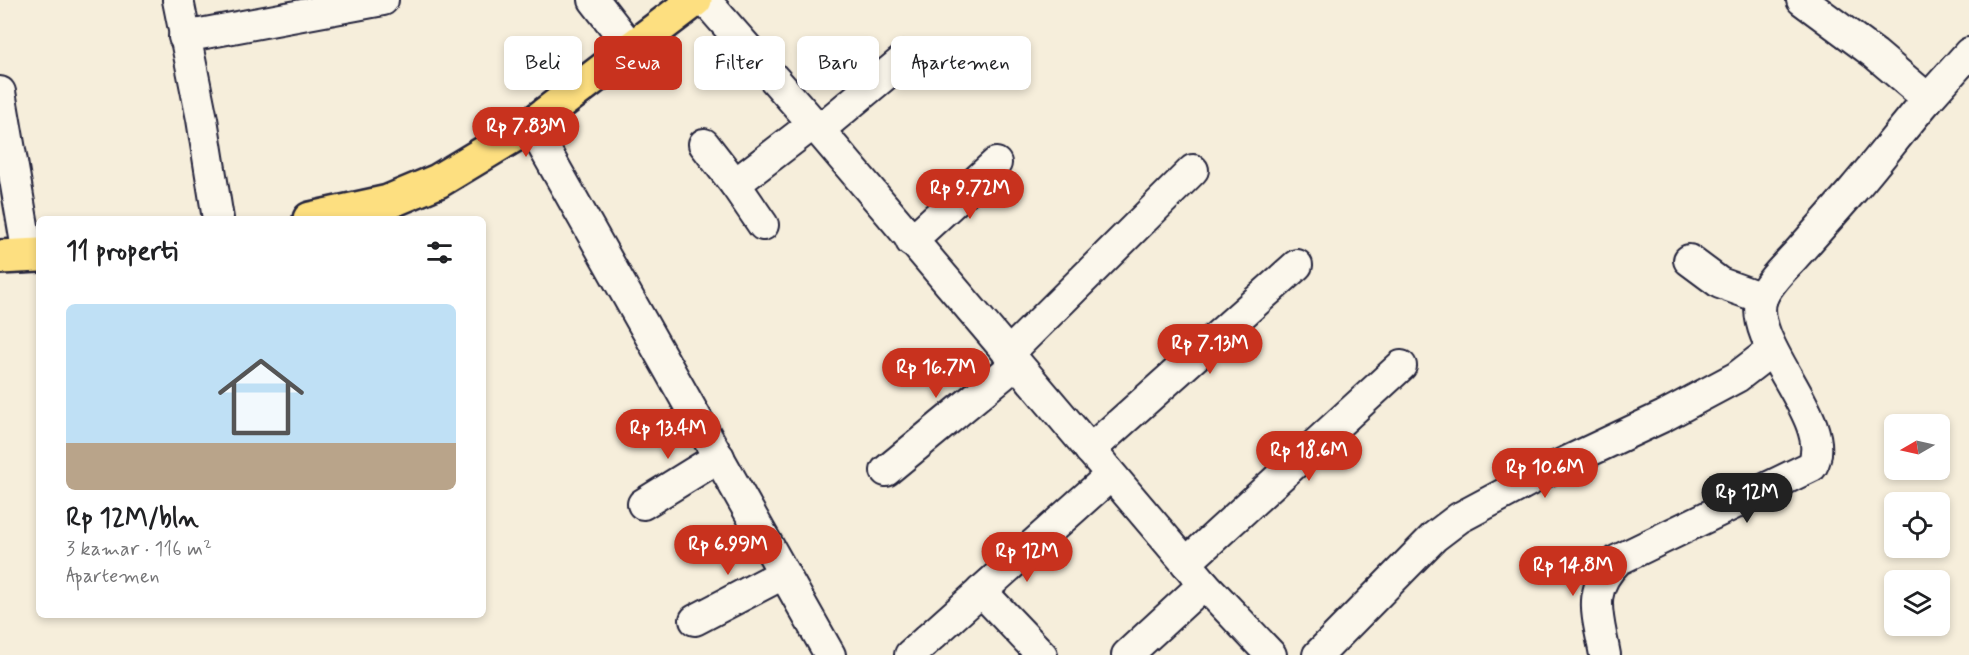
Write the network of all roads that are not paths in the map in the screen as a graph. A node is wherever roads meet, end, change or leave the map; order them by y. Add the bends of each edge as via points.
1 (178, 0) edge
2 (383, 0) edge
3 (594, 0) edge
4 (695, 0) edge
5 (705, 0) edge
6 (1802, 0) edge
7 (622, 36) edge
8 (649, 36) edge
9 (184, 37) junction
10 (1969, 53) edge
11 (891, 69) edge
12 (594, 78) edge
13 (0, 92) edge
14 (1928, 99) junction
15 (531, 125) junction
16 (816, 127) junction
17 (704, 144) dead end
18 (996, 163) dead end
19 (1193, 170) dead end
20 (735, 184) junction
21 (218, 216) edge
22 (324, 216) edge
23 (763, 225) dead end
24 (911, 241) junction
25 (22, 256) edge
26 (1689, 260) dead end
27 (1297, 265) dead end
28 (1762, 298) junction
29 (1772, 350) junction
30 (1012, 359) junction
31 (1401, 366) dead end
32 (1090, 450) junction
33 (719, 457) junction
34 (886, 471) dead end
35 (1111, 475) junction
36 (643, 504) dead end
37 (1195, 573) junction
38 (783, 574) junction
39 (981, 591) junction
40 (694, 620) dead end
41 (830, 655) edge
42 (910, 655) edge
43 (1042, 655) edge
44 (1127, 655) edge
45 (1270, 655) edge
46 (1318, 655) edge
47 (1605, 655) edge

1 - 9 street
2 - 9 street
3 - 7 street
4 - 8 main road
5 - 16 street
6 - 14 street
9 - 21 street
10 - 14 street
11 - 16 street
12 - 15 main road
13 - 25 street
14 - 28 street via 1855,189 1776,276
15 - 22 main road via 438,181 388,202
15 - 33 street
16 - 20 street
16 - 24 street
17 - 20 street
18 - 24 street
19 - 30 street
20 - 23 street
24 - 30 street
26 - 28 street via 1720,283
27 - 32 street
28 - 29 street via 1761,313
29 - 46 street via 1737,377 1459,518 1434,537
29 - 47 street via 1806,411 1818,446 1817,457 1812,466 1618,560 1606,571 1597,601
30 - 32 street
30 - 34 street
31 - 37 street
32 - 35 street
33 - 36 street
33 - 38 street
35 - 37 street
35 - 39 street
37 - 44 street
37 - 45 street
38 - 40 street
38 - 41 street
39 - 42 street
39 - 43 street

